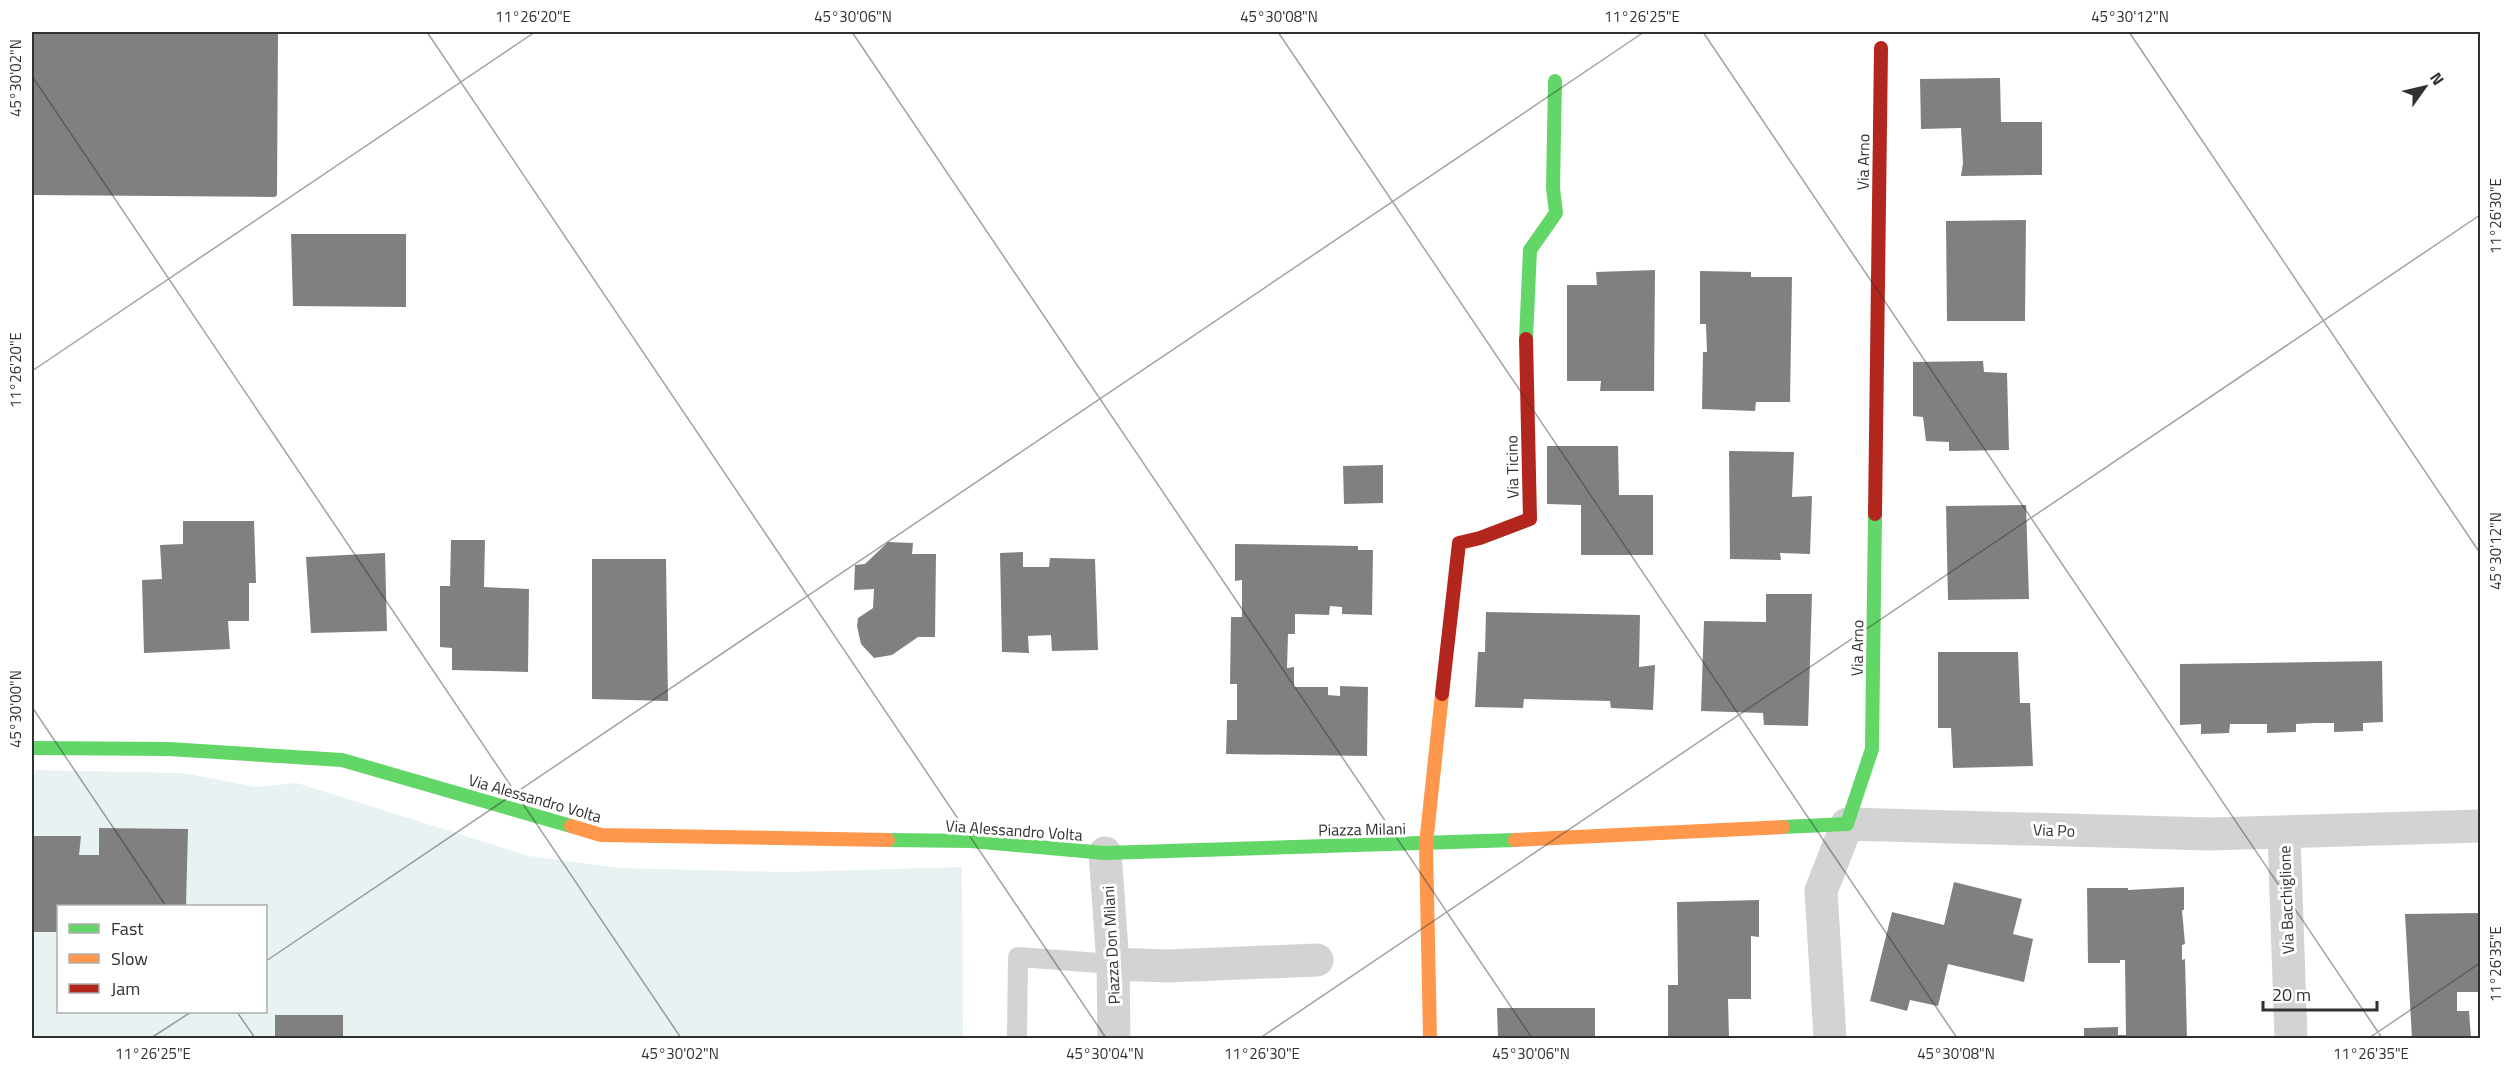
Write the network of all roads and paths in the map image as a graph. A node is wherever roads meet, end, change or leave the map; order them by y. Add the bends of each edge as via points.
1 (1881, 48) dead end
2 (1555, 81) dead end
3 (32, 748) edge
4 (1846, 824) junction
5 (2481, 826) edge
6 (2284, 834) junction
7 (1426, 844) junction
8 (1105, 852) junction
9 (1317, 960) dead end
10 (1113, 964) junction
11 (1017, 1038) edge
12 (1114, 1038) edge
13 (1430, 1038) edge
14 (1830, 1038) edge
15 (2291, 1038) edge

1 - 4 street, Via Arno via 1872,749
2 - 7 street, Via Ticino via 1556,213 1530,250 1526,342 1530,519 1459,543
3 - 8 street, Via Alessandro Volta via 168,749 342,760 601,835 971,842
4 - 6 street, Via Po
4 - 7 street
4 - 14 street via 1821,891
5 - 6 street, Via Po
6 - 15 street, Via Bacchiglione
7 - 8 street, Piazza Milani
7 - 13 street, Piazza Milani
8 - 10 street, Piazza Don Milani
9 - 10 street via 1168,966
10 - 11 lane via 1018,957
10 - 12 street, Piazza Don Milani

